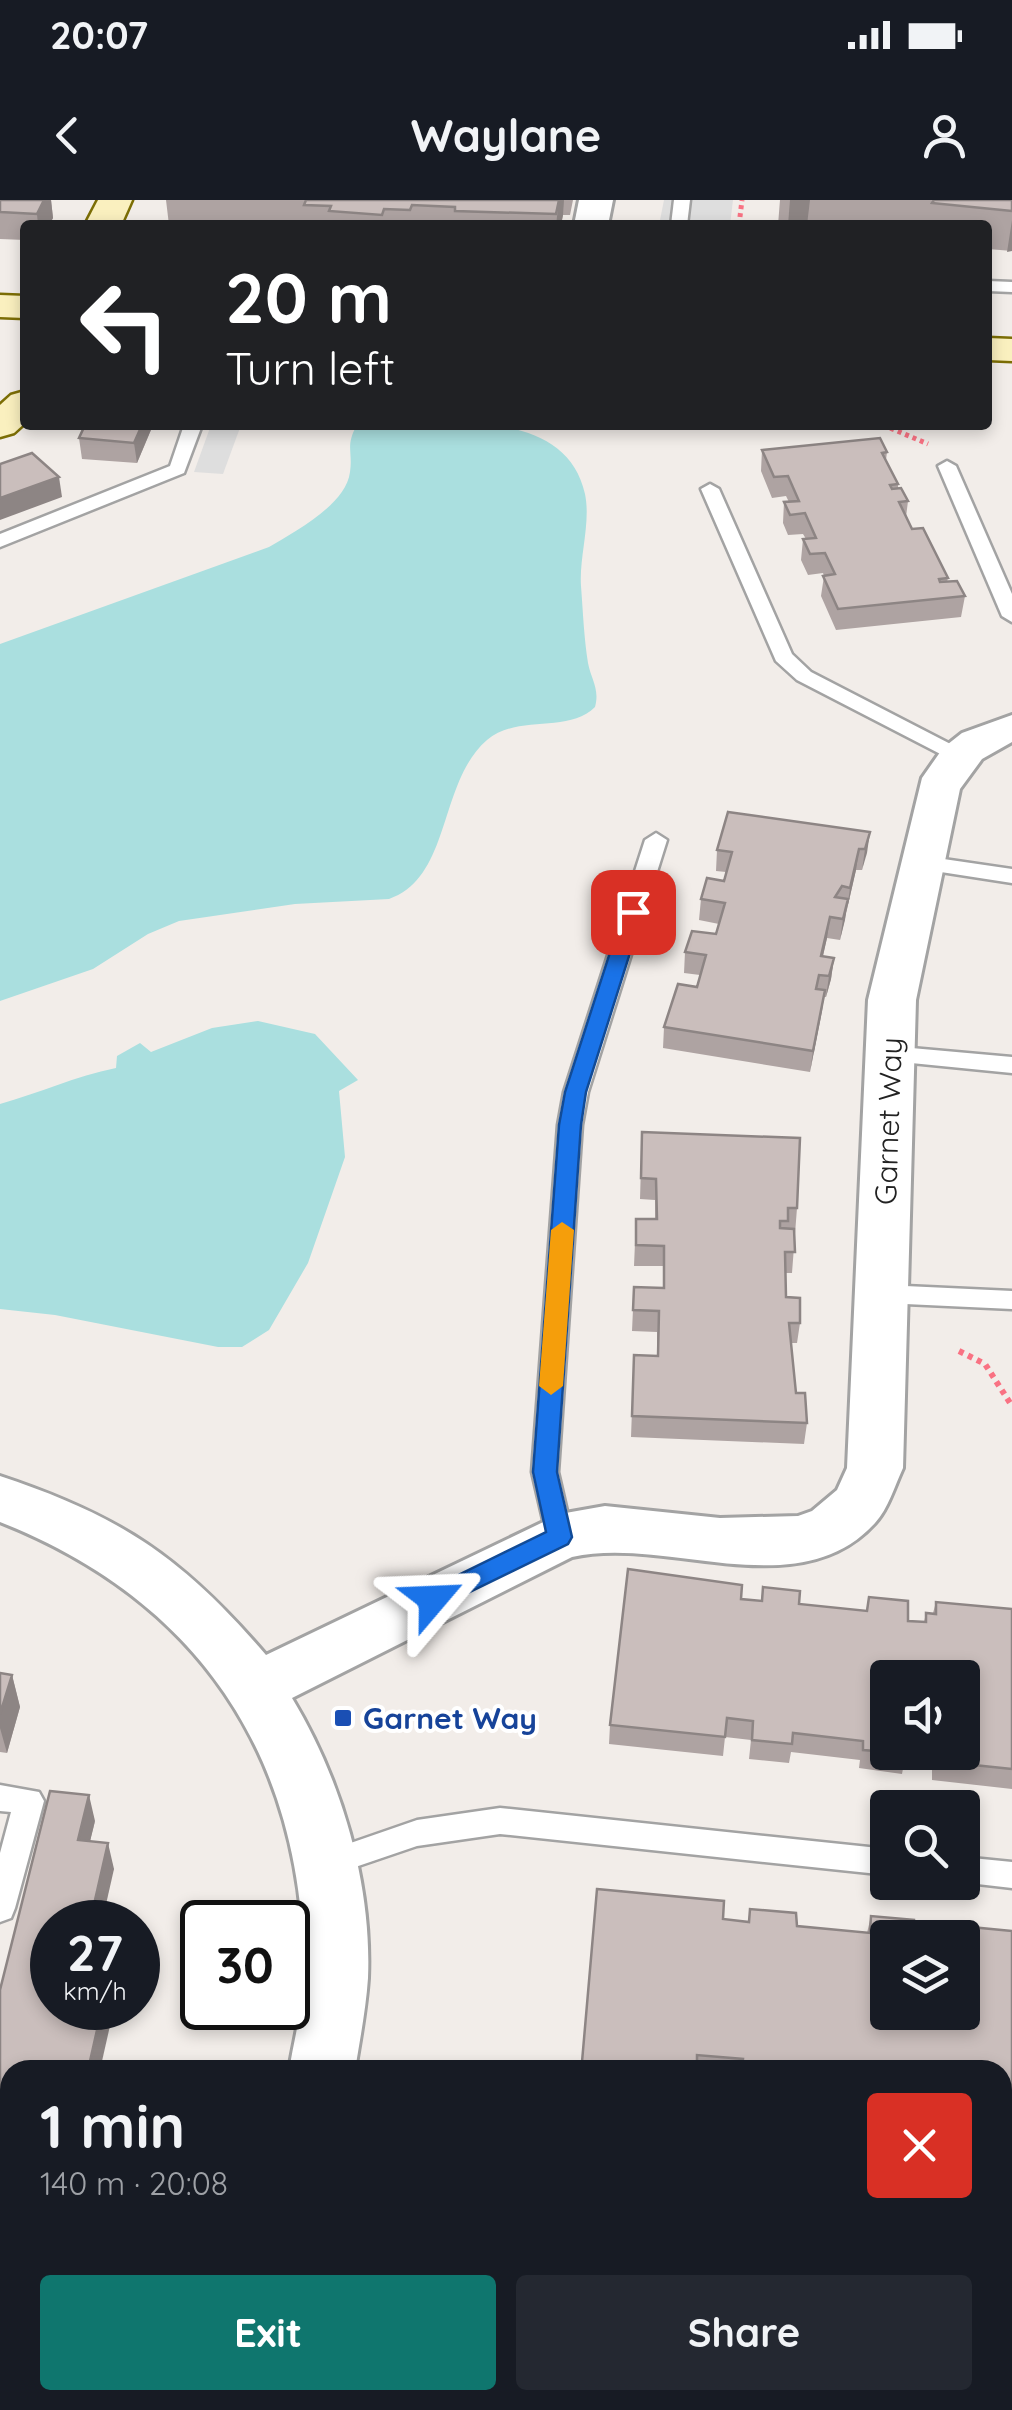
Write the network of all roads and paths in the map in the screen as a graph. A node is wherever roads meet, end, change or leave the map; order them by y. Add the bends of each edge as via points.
1 (20, 408) edge
2 (0, 425) edge
3 (191, 430) edge
4 (895, 430) edge
5 (947, 466) joint
6 (710, 489) dead end
7 (0, 540) edge
8 (1012, 616) edge
9 (1012, 728) edge
10 (959, 756) junction
11 (656, 840) dead end
12 (924, 863) junction
13 (1012, 876) edge
14 (889, 1054) junction
15 (1012, 1065) edge
16 (884, 1294) junction
17 (1012, 1300) edge
18 (959, 1351) dead end
19 (1012, 1406) edge
20 (0, 1498) edge
21 (560, 1537) junction
22 (256, 1687) junction
23 (0, 1798) edge
24 (870, 1860) edge
25 (326, 1864) junction
26 (980, 1872) edge
27 (1012, 1875) edge
28 (0, 1908) edge
29 (323, 2060) edge

1 - 2 street
3 - 7 lane via 178,468
4 - 5 path via 936,448
5 - 8 lane
6 - 10 lane via 783,657 804,676
9 - 10 street
10 - 12 street, Garnet Way via 938,789
11 - 21 lane via 570,1125 545,1472
12 - 13 lane
12 - 14 street, Garnet Way via 892,1000
14 - 15 lane
14 - 16 street, Garnet Way
16 - 17 lane
16 - 21 street, Garnet Way via 875,1468 869,1491 830,1530 799,1541 758,1543 602,1529
18 - 19 path via 991,1368
20 - 22 street via 74,1524 152,1575 219,1636
21 - 22 street, Garnet Way
22 - 25 street via 300,1773
23 - 28 lane via 29,1801
24 - 25 lane via 500,1821 417,1833
25 - 29 street via 336,1966
26 - 27 lane

